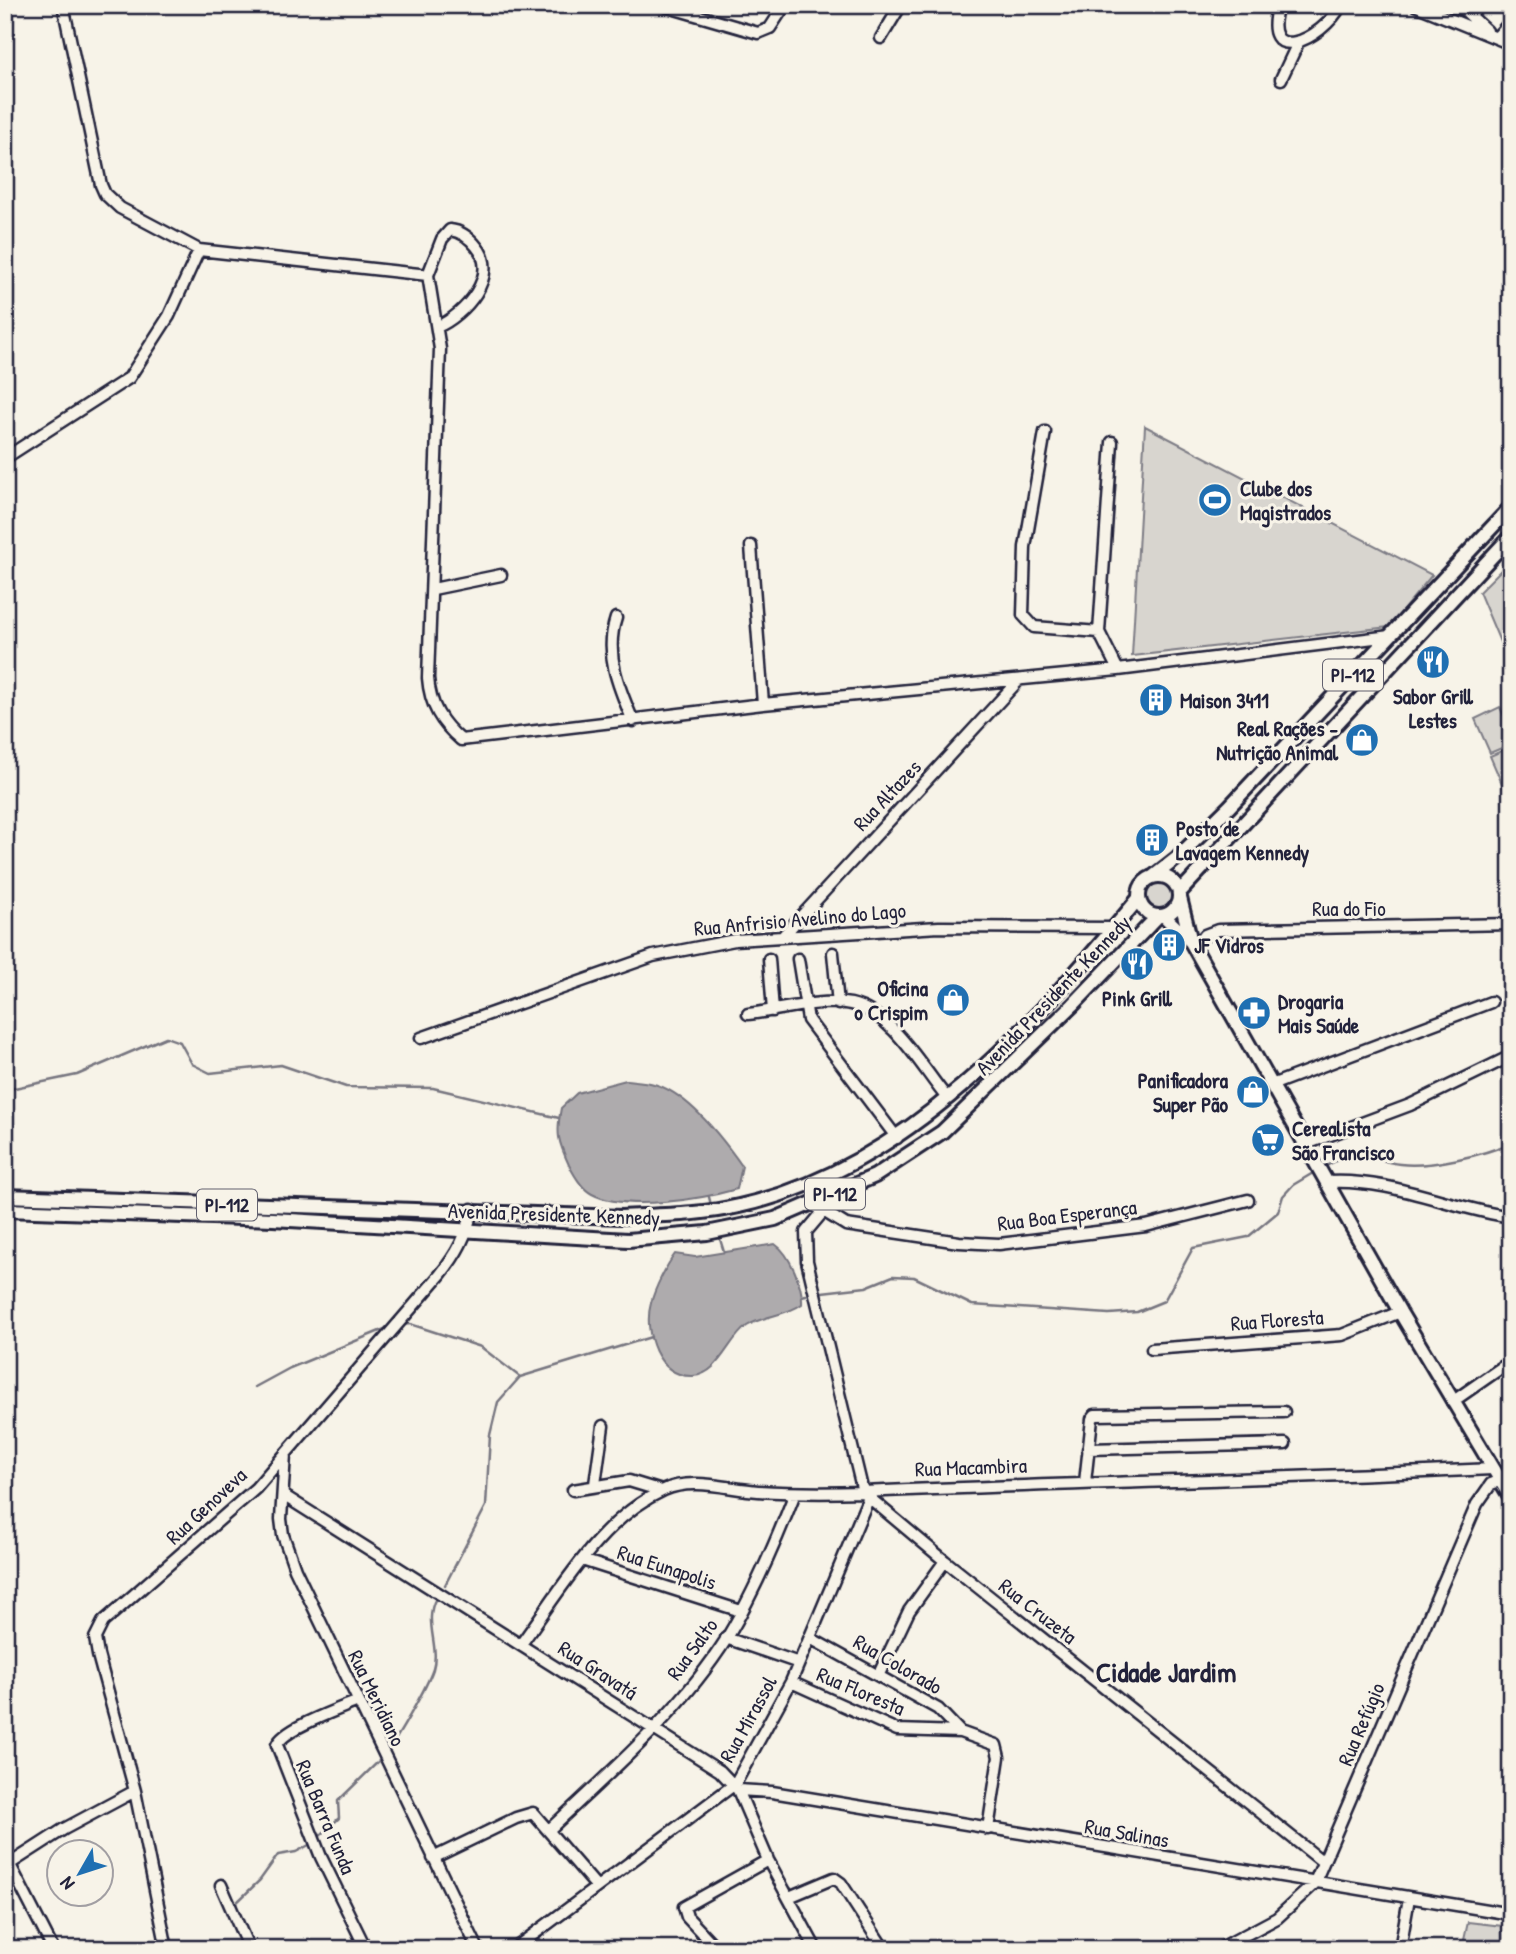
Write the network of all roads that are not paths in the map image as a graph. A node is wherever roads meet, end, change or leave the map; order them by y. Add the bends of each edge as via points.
1 (63, 5) edge
2 (661, 5) edge
3 (785, 5) edge
4 (901, 5) edge
5 (1278, 5) edge
6 (1341, 5) edge
7 (1416, 5) edge
8 (1459, 5) edge
9 (1436, 9) edge
10 (1511, 21) edge
11 (1494, 37) junction
12 (881, 38) dead end
13 (1298, 43) junction
14 (1511, 44) edge
15 (1281, 79) dead end
16 (199, 250) junction
17 (428, 275) junction
18 (438, 327) junction
19 (1045, 432) dead end
20 (1111, 442) dead end
21 (5, 458) edge
22 (1511, 507) edge
23 (1511, 536) edge
24 (751, 546) dead end
25 (501, 575) dead end
26 (433, 589) junction
27 (616, 618) dead end
28 (1099, 632) junction
29 (1391, 636) junction
30 (1118, 670) junction
31 (1348, 680) junction
32 (1018, 681) junction
33 (1363, 693) junction
34 (764, 704) junction
35 (633, 721) junction
36 (1154, 876) junction
37 (1180, 895) junction
38 (1139, 898) junction
39 (1161, 916) junction
40 (1511, 924) edge
41 (1115, 928) junction
42 (783, 936) junction
43 (1193, 945) junction
44 (833, 954) dead end
45 (769, 959) dead end
46 (798, 959) dead end
47 (1491, 1002) dead end
48 (838, 1004) junction
49 (804, 1006) junction
50 (773, 1011) junction
51 (747, 1014) dead end
52 (421, 1038) dead end
53 (1511, 1056) edge
54 (1274, 1084) junction
55 (947, 1098) junction
56 (897, 1138) junction
57 (1306, 1144) junction
58 (1327, 1182) junction
59 (5, 1196) edge
60 (1248, 1200) dead end
61 (472, 1209) junction
62 (817, 1209) junction
63 (5, 1210) edge
64 (1511, 1217) edge
65 (468, 1231) junction
66 (1400, 1312) junction
67 (1152, 1349) dead end
68 (1511, 1361) edge
69 (1452, 1402) junction
70 (1284, 1412) dead end
71 (603, 1426) dead end
72 (1285, 1444) dead end
73 (1088, 1449) junction
74 (285, 1454) junction
75 (1500, 1475) edge
76 (1085, 1482) junction
77 (595, 1484) junction
78 (573, 1490) dead end
79 (662, 1491) junction
80 (795, 1493) junction
81 (283, 1494) junction
82 (866, 1494) junction
83 (1511, 1498) edge
84 (582, 1560) junction
85 (945, 1561) junction
86 (741, 1611) junction
87 (726, 1638) junction
88 (810, 1638) junction
89 (522, 1644) junction
90 (799, 1663) junction
91 (879, 1674) junction
92 (791, 1682) junction
93 (358, 1702) junction
94 (653, 1728) junction
95 (960, 1732) junction
96 (736, 1787) junction
97 (135, 1791) junction
98 (550, 1829) junction
99 (988, 1829) junction
100 (433, 1858) junction
101 (768, 1860) junction
102 (1323, 1862) junction
103 (8, 1866) edge
104 (1314, 1884) junction
105 (221, 1885) dead end
106 (597, 1887) junction
107 (789, 1897) junction
108 (1409, 1898) junction
109 (1511, 1914) edge
110 (53, 1949) edge
111 (167, 1949) edge
112 (249, 1949) edge
113 (366, 1949) edge
114 (478, 1949) edge
115 (514, 1949) edge
116 (717, 1949) edge
117 (816, 1949) edge
118 (884, 1949) edge
119 (1219, 1949) edge
120 (1400, 1949) edge

1 - 16 street via 105,194 120,208
2 - 3 street via 758,33 770,28
4 - 12 street
5 - 13 street via 1274,33 1281,40
6 - 13 street via 1322,31
7 - 9 street
8 - 11 street
9 - 11 street
10 - 11 street
11 - 14 street
13 - 15 street
16 - 17 street
16 - 21 street via 169,316 129,378
17 - 18 street
17 - 18 street via 450,230 474,243 486,261 480,286 454,318
18 - 26 street
19 - 28 street via 1025,547 1023,615 1034,627
20 - 28 street
22 - 29 main road, Avenida Presidente Kennedy / PI-112
23 - 33 main road, Avenida Presidente Kennedy / PI-112
24 - 34 street
25 - 26 street
26 - 35 street via 429,696 447,727 461,740
27 - 35 street via 612,660
28 - 30 street
29 - 30 street
29 - 31 main road, Avenida Presidente Kennedy / PI-112
30 - 32 street
31 - 33 main road
31 - 36 main road, Avenida Presidente Kennedy / PI-112 via 1195,842
32 - 34 street
32 - 42 street, Rua Altazes
33 - 37 main road, Avenida Presidente Kennedy / PI-112
34 - 35 street
36 - 37 main road via 1172,879
36 - 38 main road, Avenida Presidente Kennedy / PI-112 via 1143,884
37 - 39 main road, Avenida Presidente Kennedy / PI-112 via 1175,910
37 - 43 main road
38 - 39 main road, Avenida Presidente Kennedy via 1145,910
38 - 41 main road, Avenida Presidente Kennedy / PI-112
39 - 43 main road
39 - 62 main road, Avenida Presidente Kennedy / PI-112 via 959,1118 906,1157
40 - 43 street, Rua do Fio via 1218,930
41 - 42 street, Rua Anfrisio Avelino do Lago via 939,927
41 - 55 main road, Avenida Presidente Kennedy / PI-112
42 - 52 street, Rua Anfrisio Avelino do Lago via 653,956
43 - 54 main road
44 - 48 street
45 - 50 street
46 - 49 street
47 - 54 street
48 - 49 street
48 - 55 street via 858,1007 896,1033
49 - 50 street
49 - 56 street via 811,1025
50 - 51 street
53 - 57 street via 1410,1105
54 - 57 main road
55 - 56 main road, Avenida Presidente Kennedy / PI-112
56 - 61 main road, Avenida Presidente Kennedy / PI-112 via 796,1189 708,1212 622,1217
57 - 58 main road
58 - 64 street via 1371,1183 1470,1211
58 - 66 main road
59 - 61 main road, Avenida Presidente Kennedy / PI-112 via 309,1208
60 - 62 street, Rua Boa Esperança via 1146,1226 999,1244 846,1225
61 - 65 street, Rua Genoveva
62 - 65 main road, Avenida Presidente Kennedy / PI-112 via 670,1238
62 - 82 street via 806,1232 807,1261
63 - 65 main road, Avenida Presidente Kennedy / PI-112
65 - 74 street, Rua Genoveva via 440,1275
66 - 67 street, Rua Floresta via 1342,1335
66 - 69 main road
68 - 69 street
69 - 75 main road
70 - 73 street via 1098,1415 1092,1419
71 - 77 street
72 - 73 street
73 - 76 street
74 - 81 street, Rua Meridiano
74 - 97 street, Rua Genoveva via 227,1517 96,1632 98,1655
75 - 76 street, Rua Macambira
75 - 83 main road
75 - 102 street, Rua Refúgio via 1477,1504
76 - 82 street, Rua Macambira
77 - 78 street
77 - 79 street via 629,1481
79 - 80 street, Rua Macambira via 697,1484
79 - 84 street, Rua Macambira via 626,1516
80 - 82 street, Rua Macambira
80 - 86 street, Rua Salto
81 - 89 street, Rua Gravatá
81 - 93 street, Rua Meridiano via 283,1535 295,1569
82 - 85 street, Rua Cruzeta
82 - 88 street, Rua Mirassol
84 - 86 street, Rua Eunapolis
84 - 89 street, Rua Macambira
85 - 91 street, Rua Floresta via 909,1611
85 - 102 street, Rua Cruzeta
86 - 87 street, Rua Salto
87 - 90 street
87 - 94 street, Rua Salto
88 - 90 street, Rua Mirassol
88 - 91 street, Rua Colorado
89 - 94 street, Rua Gravatá
90 - 92 street, Rua Mirassol
91 - 95 street, Rua Colorado via 947,1716
92 - 95 street, Rua Floresta via 897,1730
92 - 96 street, Rua Mirassol
93 - 100 street, Rua Meridiano
93 - 113 street, Rua Barra Funda via 284,1735 278,1745 321,1857
94 - 96 street, Rua Gravatá via 710,1763
94 - 98 street, Rua Salto
95 - 99 street, Rua Floresta via 991,1742 999,1750
96 - 99 street, Rua Salinas
96 - 101 street, Rua Gravatá
96 - 106 street, Rua Mirassol
97 - 103 street
97 - 111 street
98 - 100 street via 527,1813
98 - 106 street
99 - 104 street, Rua Salinas
100 - 114 street, Rua Meridiano
101 - 107 street, Rua Gravatá
101 - 116 street via 684,1907 687,1917
102 - 104 street, Rua Refúgio
103 - 110 street
104 - 108 street, Rua Salinas
104 - 119 street, Rua Refúgio via 1277,1918
105 - 112 street
106 - 115 street, Rua Mirassol
107 - 117 street, Rua Gravatá
107 - 118 street via 834,1878
108 - 109 street, Rua Salinas
108 - 120 street

